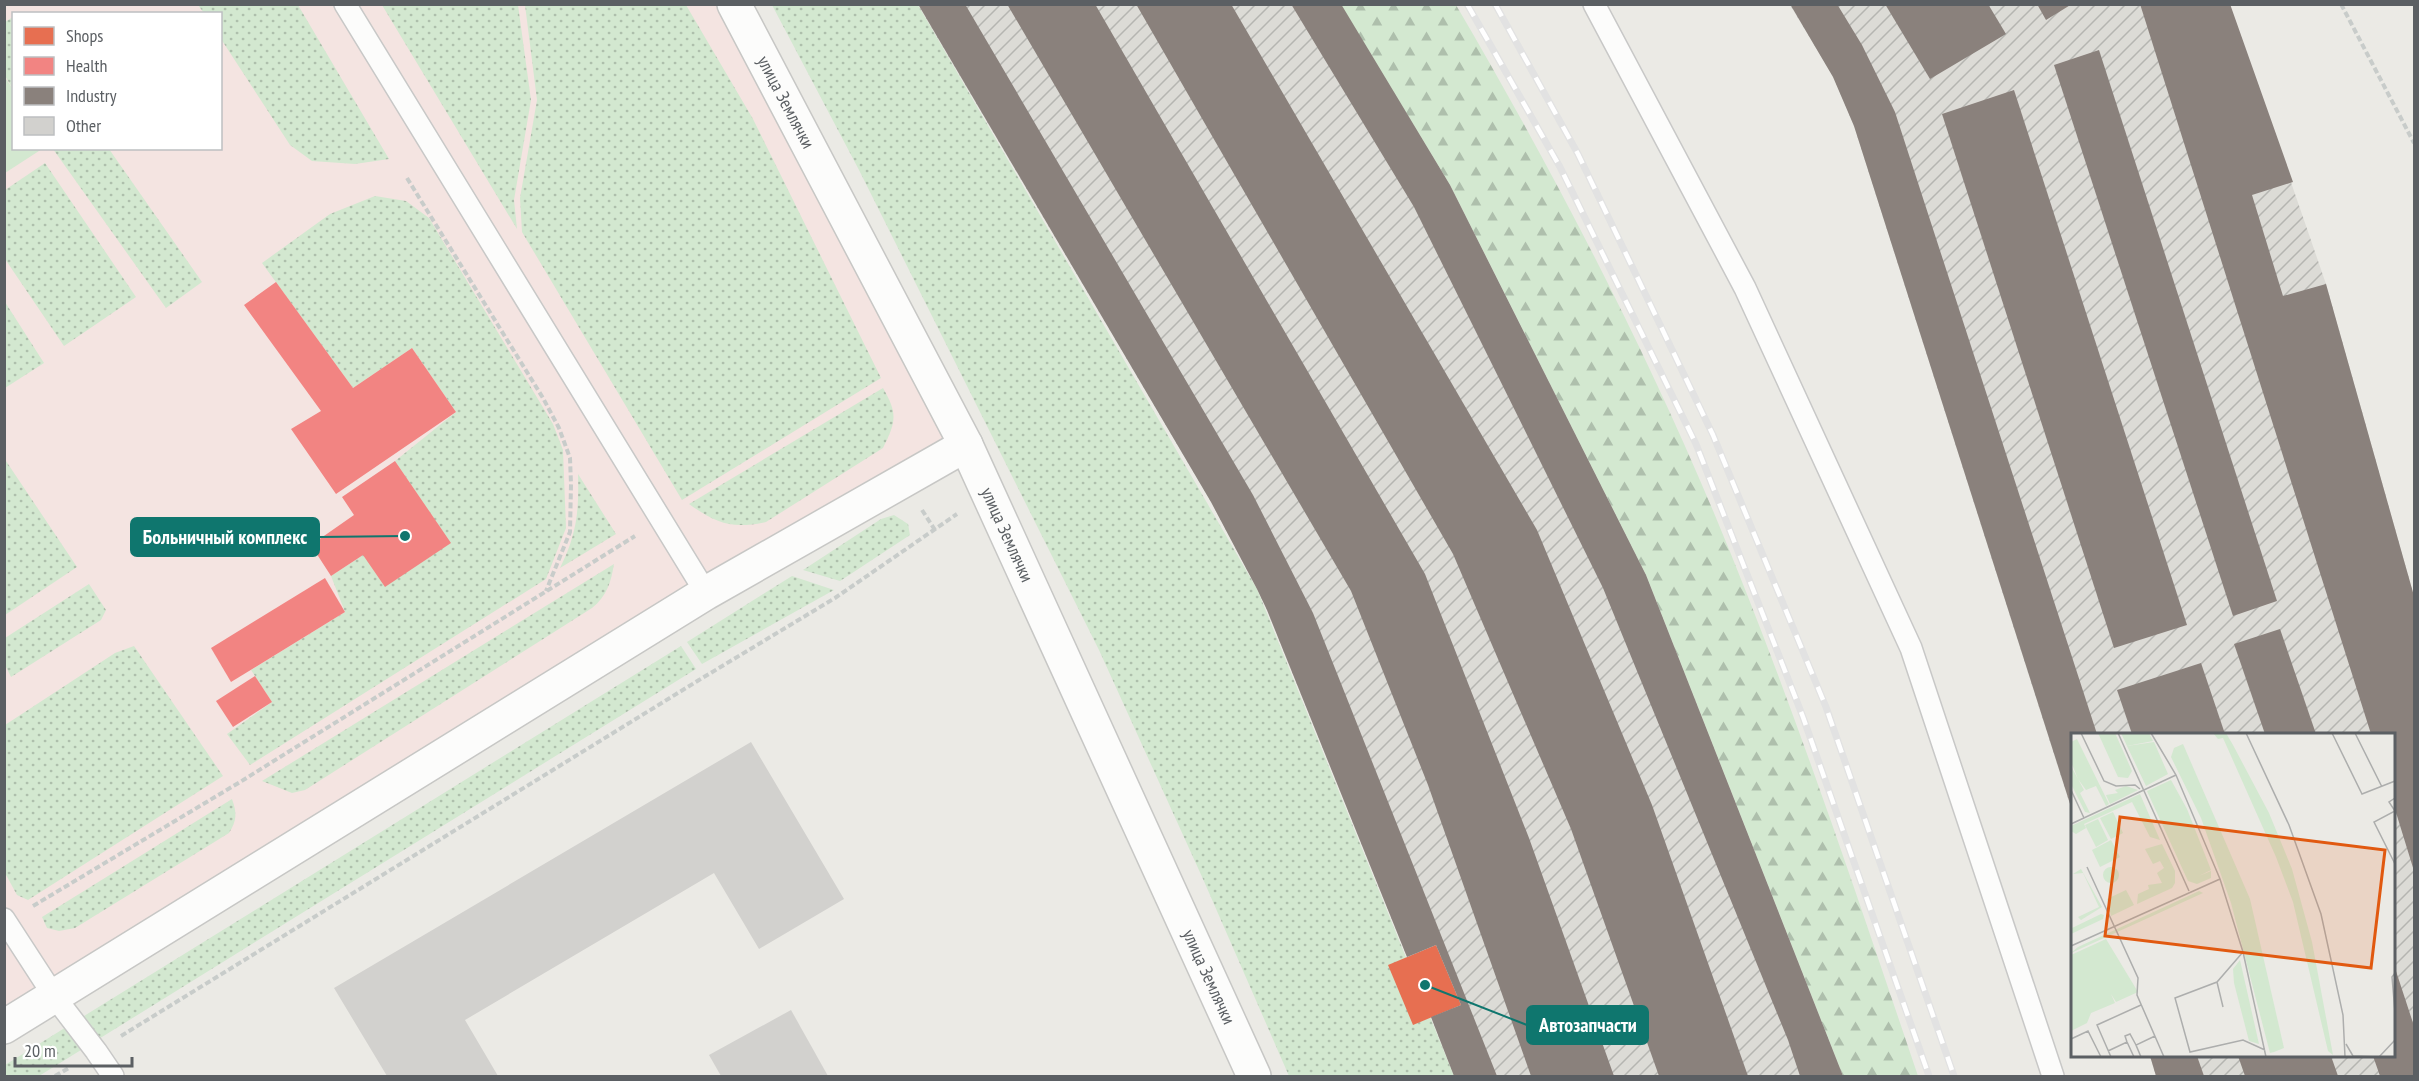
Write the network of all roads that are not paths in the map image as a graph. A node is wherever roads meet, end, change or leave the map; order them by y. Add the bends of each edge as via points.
1 (345, 4) edge
2 (734, 4) edge
3 (1594, 4) edge
4 (966, 445) junction
5 (706, 592) junction
6 (6, 920) edge
7 (54, 996) junction
8 (4, 1026) edge
9 (1253, 1076) edge
10 (113, 1077) edge
11 (2053, 1077) edge

1 - 5 lane
2 - 4 main road, улица Землячки
3 - 11 lane via 1745,288 1911,648
4 - 5 main road
4 - 9 main road, улица Землячки
5 - 7 main road
6 - 7 lane
7 - 8 main road
7 - 10 lane

